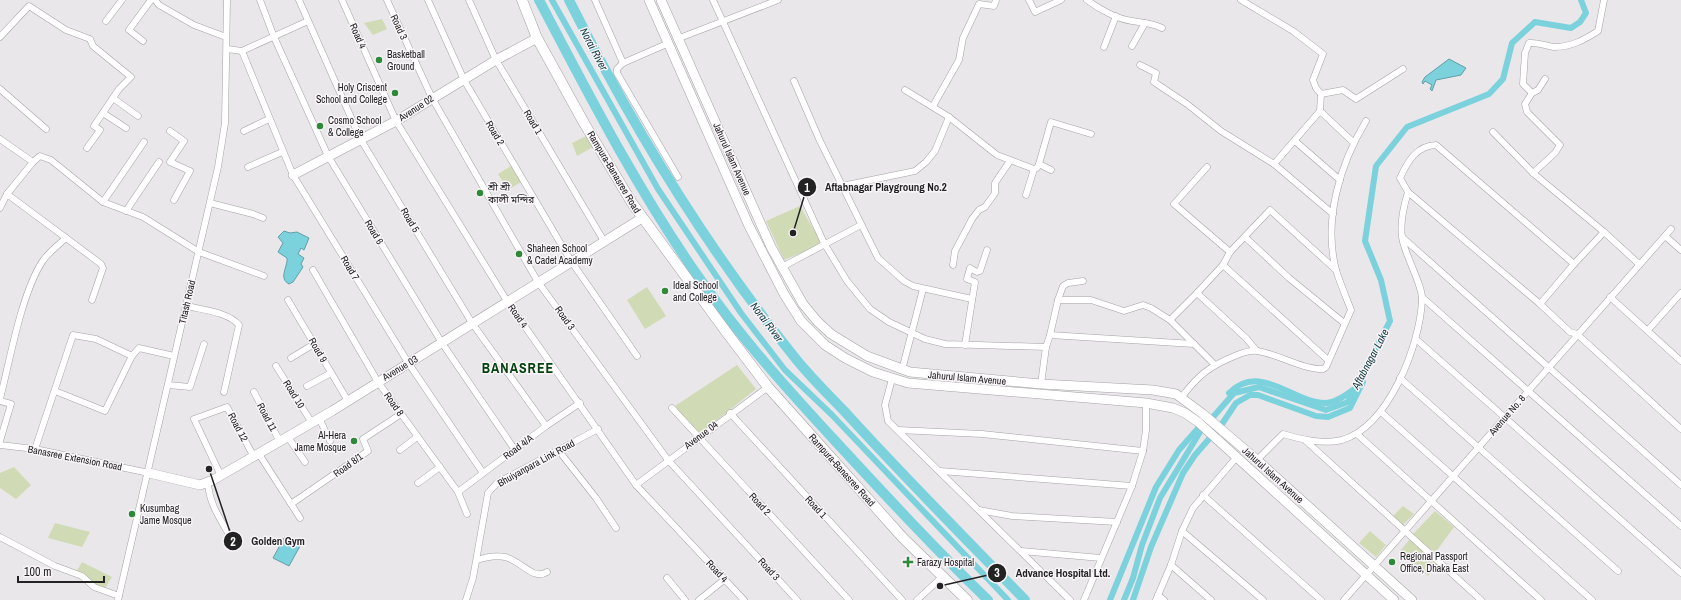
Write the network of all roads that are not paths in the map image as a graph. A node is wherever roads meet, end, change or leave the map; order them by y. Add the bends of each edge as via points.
1 (122, 0) edge
2 (151, 0) edge
3 (155, 0) edge
4 (227, 0) edge
5 (260, 0) edge
6 (299, 0) edge
7 (342, 0) edge
8 (386, 0) edge
9 (428, 0) edge
10 (469, 0) edge
11 (522, 0) edge
12 (528, 0) edge
13 (595, 0) edge
14 (649, 0) edge
15 (661, 0) edge
16 (713, 0) edge
17 (778, 0) edge
18 (996, 0) edge
19 (1029, 0) edge
20 (1061, 0) edge
21 (1087, 0) edge
22 (1241, 0) edge
23 (1604, 0) edge
24 (1116, 16) junction
25 (722, 20) junction
26 (106, 21) dead end
27 (308, 21) junction
28 (1145, 23) junction
29 (1162, 28) dead end
30 (226, 37) junction
31 (274, 37) junction
32 (0, 38) edge
33 (538, 38) junction
34 (678, 39) junction
35 (143, 41) dead end
36 (669, 43) junction
37 (1132, 46) dead end
38 (1104, 47) dead end
39 (227, 49) junction
40 (242, 51) junction
41 (496, 60) junction
42 (623, 63) junction
43 (1140, 65) dead end
44 (1403, 70) dead end
45 (1545, 79) dead end
46 (464, 80) junction
47 (794, 81) dead end
48 (0, 89) edge
49 (905, 90) dead end
50 (1532, 93) junction
51 (1321, 94) junction
52 (113, 98) junction
53 (432, 98) junction
54 (933, 106) junction
55 (1320, 111) junction
56 (103, 113) junction
57 (138, 116) dead end
58 (949, 117) junction
59 (269, 119) junction
60 (396, 121) junction
61 (1366, 121) dead end
62 (126, 128) dead end
63 (46, 129) dead end
64 (170, 131) dead end
65 (244, 131) dead end
66 (1492, 132) dead end
67 (1091, 134) dead end
68 (0, 139) edge
69 (361, 140) junction
70 (1295, 141) junction
71 (144, 142) dead end
72 (1353, 142) junction
73 (87, 148) dead end
74 (282, 152) junction
75 (328, 156) junction
76 (1010, 161) junction
77 (33, 162) junction
78 (158, 162) dead end
79 (1039, 164) junction
80 (1274, 164) junction
81 (248, 167) dead end
82 (1207, 167) dead end
83 (1034, 169) junction
84 (1051, 170) dead end
85 (1533, 173) junction
86 (293, 175) junction
87 (678, 177) dead end
88 (1340, 180) junction
89 (1396, 180) dead end
90 (842, 186) junction
91 (1408, 192) junction
92 (7, 194) junction
93 (1026, 195) dead end
94 (174, 200) dead end
95 (103, 202) junction
96 (210, 203) junction
97 (0, 208) edge
98 (126, 211) junction
99 (1333, 214) junction
100 (262, 218) dead end
101 (642, 218) junction
102 (861, 225) junction
103 (1671, 229) dead end
104 (1604, 232) junction
105 (1665, 236) junction
106 (1245, 237) junction
107 (1402, 237) junction
108 (66, 238) junction
109 (604, 241) junction
110 (825, 244) junction
111 (987, 250) dead end
112 (1681, 250) edge
113 (198, 252) junction
114 (1230, 252) junction
115 (571, 261) junction
116 (1574, 264) junction
117 (1639, 264) junction
118 (954, 265) dead end
119 (1223, 265) junction
120 (782, 267) junction
121 (313, 270) dead end
122 (1336, 270) junction
123 (264, 276) dead end
124 (1083, 281) dead end
125 (538, 282) junction
126 (923, 289) junction
127 (1197, 293) junction
128 (1680, 296) edge
129 (1610, 297) junction
130 (1423, 298) junction
131 (972, 299) junction
132 (92, 300) dead end
133 (288, 300) dead end
134 (1058, 300) junction
135 (507, 301) junction
136 (1540, 304) junction
137 (187, 306) junction
138 (1170, 320) junction
139 (472, 324) junction
140 (1344, 324) junction
141 (1648, 330) junction
142 (912, 332) junction
143 (727, 333) junction
144 (1577, 334) junction
145 (1050, 335) junction
146 (1417, 340) junction
147 (442, 343) junction
148 (204, 344) dead end
149 (314, 344) junction
150 (1194, 344) junction
151 (965, 345) junction
152 (1046, 347) junction
153 (1256, 350) junction
154 (132, 356) junction
155 (174, 356) junction
156 (637, 356) dead end
157 (291, 358) dead end
158 (1328, 360) junction
159 (1681, 361) edge
160 (409, 364) junction
161 (1214, 364) junction
162 (276, 366) dead end
163 (1548, 367) junction
164 (902, 370) junction
165 (331, 373) junction
166 (1400, 378) junction
167 (892, 379) junction
168 (378, 382) junction
169 (1041, 384) junction
170 (168, 386) junction
171 (307, 386) dead end
172 (768, 387) junction
173 (55, 391) junction
174 (1528, 391) junction
175 (224, 392) dead end
176 (254, 392) dead end
177 (1181, 398) junction
178 (0, 400) edge
179 (348, 401) junction
180 (580, 403) junction
181 (1146, 403) junction
182 (672, 408) dead end
183 (1381, 412) junction
184 (730, 413) junction
185 (401, 414) junction
186 (1505, 418) junction
187 (315, 421) junction
188 (546, 426) junction
189 (598, 429) junction
190 (1681, 429) edge
191 (898, 430) junction
192 (1357, 434) junction
193 (417, 437) junction
194 (698, 438) junction
195 (284, 440) junction
196 (0, 441) edge
197 (330, 441) dead end
198 (1306, 441) junction
199 (0, 445) edge
200 (1478, 448) junction
201 (35, 449) junction
202 (400, 450) dead end
203 (515, 450) junction
204 (559, 451) junction
205 (1143, 451) junction
206 (256, 456) junction
207 (1236, 458) junction
208 (668, 460) junction
209 (1257, 460) junction
210 (305, 462) dead end
211 (440, 467) junction
212 (940, 471) junction
213 (149, 473) junction
214 (483, 473) junction
215 (221, 476) junction
216 (1453, 476) junction
217 (208, 483) junction
218 (418, 483) dead end
219 (636, 485) junction
220 (1681, 485) edge
221 (1132, 486) junction
222 (458, 492) junction
223 (1203, 495) junction
224 (1431, 501) junction
225 (290, 504) junction
226 (979, 510) junction
227 (468, 514) dead end
228 (300, 518) dead end
229 (1117, 522) junction
230 (1681, 526) edge
231 (616, 528) dead end
232 (1404, 530) junction
233 (1182, 531) junction
234 (230, 536) dead end
235 (0, 537) edge
236 (1021, 551) junction
237 (1101, 558) junction
238 (477, 560) junction
239 (1171, 564) junction
240 (1374, 566) junction
241 (1618, 571) dead end
242 (547, 572) dead end
243 (1681, 573) edge
244 (1366, 575) junction
245 (942, 577) junction
246 (667, 578) dead end
247 (725, 579) junction
248 (1157, 597) edge
249 (118, 598) edge
250 (466, 600) edge
251 (685, 600) edge
252 (699, 600) edge
253 (744, 600) edge
254 (797, 600) edge
255 (849, 600) edge
256 (902, 600) edge
257 (917, 600) edge
258 (967, 600) edge
259 (1070, 600) edge
260 (1084, 600) edge
261 (1164, 600) edge
262 (1211, 600) edge
263 (1263, 600) edge
264 (1321, 600) edge
265 (1344, 600) edge
266 (1394, 600) edge
267 (1412, 600) edge
268 (1481, 600) edge
269 (1541, 600) edge
270 (1592, 600) edge

1 - 26 street
2 - 35 street via 130,28 130,31
3 - 30 street via 159,5 194,25
4 - 30 street, Titash Road
5 - 31 street, Road 6
6 - 27 street, Road 5
7 - 60 street, Road 4
8 - 53 street, Road 3
9 - 46 street, Road 2
10 - 41 street, Road 1
11 - 33 main road, Rampura-Banasree Road
12 - 143 main road, Rampura-Banasree Road via 544,37 615,163
13 - 42 street
14 - 36 street, Jahurul Islam Avenue
15 - 34 street, Jahurul Islam Avenue
16 - 25 street
17 - 25 street
18 - 54 street via 994,6 979,4 963,38 959,60
19 - 20 street via 1035,12
21 - 24 street
22 - 51 street via 1293,31 1323,54 1313,80
23 - 50 street via 1598,31 1579,43 1554,47 1536,42 1529,43 1525,53 1523,84
24 - 28 street
24 - 38 street
25 - 34 street
25 - 110 street
27 - 31 street
27 - 69 street, Road 5
28 - 29 street
28 - 37 street
30 - 39 street, Titash Road
31 - 40 street
31 - 75 street, Road 6
32 - 52 street via 29,6 66,30 90,39 93,46 131,77 118,89
33 - 41 street, Avenue 02
33 - 101 main road, Rampura-Banasree Road via 584,123
34 - 36 street
34 - 120 street, Jahurul Islam Avenue
36 - 42 street
36 - 167 street, Jahurul Islam Avenue via 749,226 795,312 818,339 834,352
39 - 40 street
39 - 96 street, Titash Road via 224,126
40 - 59 street, Road 7
41 - 46 street, Avenue 02
41 - 109 street, Road 1
42 - 87 street via 617,69 617,73
43 - 80 street via 1156,73 1154,82 1221,131
44 - 51 street via 1356,99 1343,90
45 - 50 street via 1538,90
46 - 53 street, Avenue 02
46 - 115 street, Road 2
47 - 90 street
48 - 63 street
49 - 54 street
50 - 85 street via 1525,104 1527,112 1560,145
51 - 55 street
52 - 56 street
52 - 57 street
53 - 60 street, Avenue 02
53 - 125 street, Road 3
54 - 58 street
55 - 70 street
55 - 72 street
56 - 62 street
56 - 73 street via 94,126 100,130
58 - 76 street via 997,155
58 - 90 street via 935,151 915,171
59 - 65 street
59 - 74 street, Road 7
60 - 69 street, Avenue 02
60 - 135 street, Road 4
61 - 72 street
64 - 94 street via 184,141 170,162 190,171
66 - 85 street
67 - 79 street via 1051,122
68 - 77 street
69 - 75 street, Avenue 02
69 - 139 street, Road 5
70 - 80 street
70 - 88 street
71 - 95 street
72 - 88 street
74 - 81 street
74 - 86 street, Road 7
75 - 86 street, Avenue 02
75 - 147 street, Road 6
76 - 83 street
76 - 118 street via 994,183 996,193 985,207 979,210 959,241
77 - 92 street
77 - 95 street via 40,156 51,160
78 - 98 street
79 - 83 street via 1038,168
79 - 84 street
80 - 99 street
82 - 114 street via 1174,204
83 - 93 street
85 - 104 street
86 - 160 street, Road 7
88 - 99 street
89 - 91 street
90 - 102 street
91 - 107 street
91 - 116 street via 1400,178 1408,161 1425,146 1436,145
91 - 136 street
92 - 97 street
92 - 108 street
95 - 98 street
96 - 100 street
96 - 113 street, Titash Road
98 - 113 street via 143,217
99 - 122 street via 1331,239
101 - 109 street, Avenue 03
101 - 143 main road, Rampura-Banasree Road
102 - 110 street
102 - 126 street via 878,258 904,281
103 - 105 street, Avenue No. 8
104 - 116 street
104 - 117 street
105 - 112 street
105 - 117 street, Avenue No. 8
106 - 114 street
106 - 122 street via 1270,210
106 - 140 street
107 - 130 street
107 - 163 street
108 - 132 street via 104,268
108 - 178 street via 43,261 34,277 25,302
109 - 115 street, Avenue 03
110 - 120 street
110 - 142 street via 847,281 870,309 889,322
111 - 131 street via 980,271 970,268 967,279 975,282
113 - 123 street
113 - 137 street, Titash Road
114 - 119 street
115 - 125 street, Avenue 03
115 - 156 street, Road 2
116 - 136 street
117 - 129 street, Avenue No. 8
119 - 127 street
119 - 158 street
120 - 164 street, Jahurul Islam Avenue via 803,304 827,331 853,349
121 - 168 street, Road 8
122 - 140 street via 1351,310
124 - 134 street via 1068,282 1063,286
125 - 135 street, Avenue 03
125 - 208 street, Road 3
126 - 131 street
126 - 142 street
127 - 138 street
127 - 153 street
128 - 141 street
129 - 141 street
129 - 144 street, Avenue No. 8
130 - 146 street
130 - 174 street
131 - 151 street
133 - 149 street, Road 9
134 - 138 street via 1091,300 1124,311 1143,305
134 - 145 street
135 - 139 street, Avenue 03
135 - 180 street, Road 4
136 - 144 street via 1570,332
137 - 155 street, Titash Road
137 - 175 street via 215,312 239,325
138 - 150 street
139 - 147 street, Avenue 03
139 - 188 street, Road 5
140 - 158 street
141 - 159 street
142 - 151 street via 925,339 945,344
142 - 164 street
143 - 172 main road, Rampura-Banasree Road
144 - 163 street, Avenue No. 8
144 - 190 street
145 - 150 street
145 - 152 street
146 - 166 street
146 - 186 street
147 - 160 street, Avenue 03
147 - 203 street, Road 6
148 - 170 street via 190,387
149 - 157 street
149 - 165 street, Road 9
150 - 161 street
151 - 152 street
152 - 169 street
153 - 158 street via 1319,369 1326,367
153 - 161 street
154 - 155 street via 139,348
154 - 173 street via 105,411
154 - 173 street via 96,339 72,335
155 - 170 street, Titash Road
160 - 168 street, Avenue 03
160 - 214 street, Road 7
161 - 177 street via 1195,380
162 - 187 street, Road 10
163 - 174 street, Avenue No. 8
163 - 220 street
164 - 169 street, Jahurul Islam Avenue
165 - 171 street
165 - 179 street, Road 9
166 - 183 street
166 - 200 street
167 - 181 street, Jahurul Islam Avenue via 908,383
167 - 191 street via 884,410 888,420
168 - 179 street, Avenue 03
168 - 185 street, Road 8
169 - 177 street, Jahurul Islam Avenue via 1153,390
170 - 213 street, Titash Road
172 - 184 street, Avenue 04
172 - 245 main road, Rampura-Banasree Road via 903,538
173 - 201 street
174 - 186 street, Avenue No. 8
174 - 230 street
176 - 195 street, Road 11
177 - 209 street, Jahurul Islam Avenue
178 - 196 street via 11,404
179 - 187 street, Avenue 03
180 - 188 street, Road 4/A
180 - 189 street, Road 4
181 - 205 street
181 - 207 street, Jahurul Islam Avenue via 1186,413
182 - 194 street, Road 2
183 - 192 street
183 - 216 street
184 - 194 street, Avenue 04
184 - 256 street, Road 1
185 - 193 street, Road 8
185 - 225 street, Road 8/1 via 363,439 368,451
186 - 200 street, Avenue No. 8
186 - 243 street
187 - 195 street, Avenue 03
187 - 197 street, Road 10
188 - 203 street, Road 4/A
189 - 204 street, Bhuiyanpara Link Road
189 - 219 street, Road 4
191 - 205 street via 982,434
191 - 212 street
192 - 198 street via 1341,440
192 - 224 street
193 - 202 street
193 - 211 street, Road 8
194 - 208 street, Avenue 04
194 - 255 street, Road 2
195 - 206 street, Avenue 03
195 - 210 street, Road 11
198 - 209 street via 1283,434
198 - 232 street
199 - 201 street, Banasree Extension Road
200 - 216 street, Avenue No. 8
200 - 241 street
201 - 213 street, Banasree Extension Road
203 - 214 street, Road 4/A
204 - 231 street
204 - 238 street, Bhuiyanpara Link Road via 497,483 491,489
205 - 221 street
206 - 215 street, Avenue 03
206 - 215 street, Road 12 via 227,407 194,419
206 - 225 street
207 - 223 street
207 - 244 street, Jahurul Islam Avenue
208 - 219 street, Avenue 04
208 - 254 street, Road 3
209 - 240 street, Jahurul Islam Avenue
211 - 218 street
211 - 222 street, Road 8
212 - 221 street
212 - 226 street
213 - 217 street via 200,485
213 - 249 street, Titash Road
214 - 222 street, Road 4/A
215 - 217 street, Avenue 03
216 - 224 street, Avenue No. 8
216 - 270 street
217 - 234 street via 214,507
219 - 247 street, Road 4
221 - 229 street
222 - 227 street, Road 8
223 - 233 street via 1193,508
223 - 264 street
224 - 232 street, Avenue No. 8
224 - 269 street
225 - 228 street
226 - 229 street via 1012,516
226 - 236 street
229 - 237 street
232 - 240 street, Avenue No. 8
232 - 268 street
233 - 239 street
233 - 263 street
235 - 249 street via 55,566 82,576 94,587
236 - 237 street
236 - 259 street
237 - 260 street
238 - 242 street via 493,556 504,557 537,575
238 - 250 street, Bhuiyanpara Link Road
239 - 248 street
239 - 262 street
240 - 244 street, Avenue No. 8
240 - 267 street, Jahurul Islam Avenue
244 - 265 street, Avenue No. 8
244 - 266 street, Jahurul Islam Avenue
245 - 257 street
245 - 258 main road, Rampura-Banasree Road
246 - 251 street
247 - 252 street
247 - 253 street, Road 4
248 - 261 street

